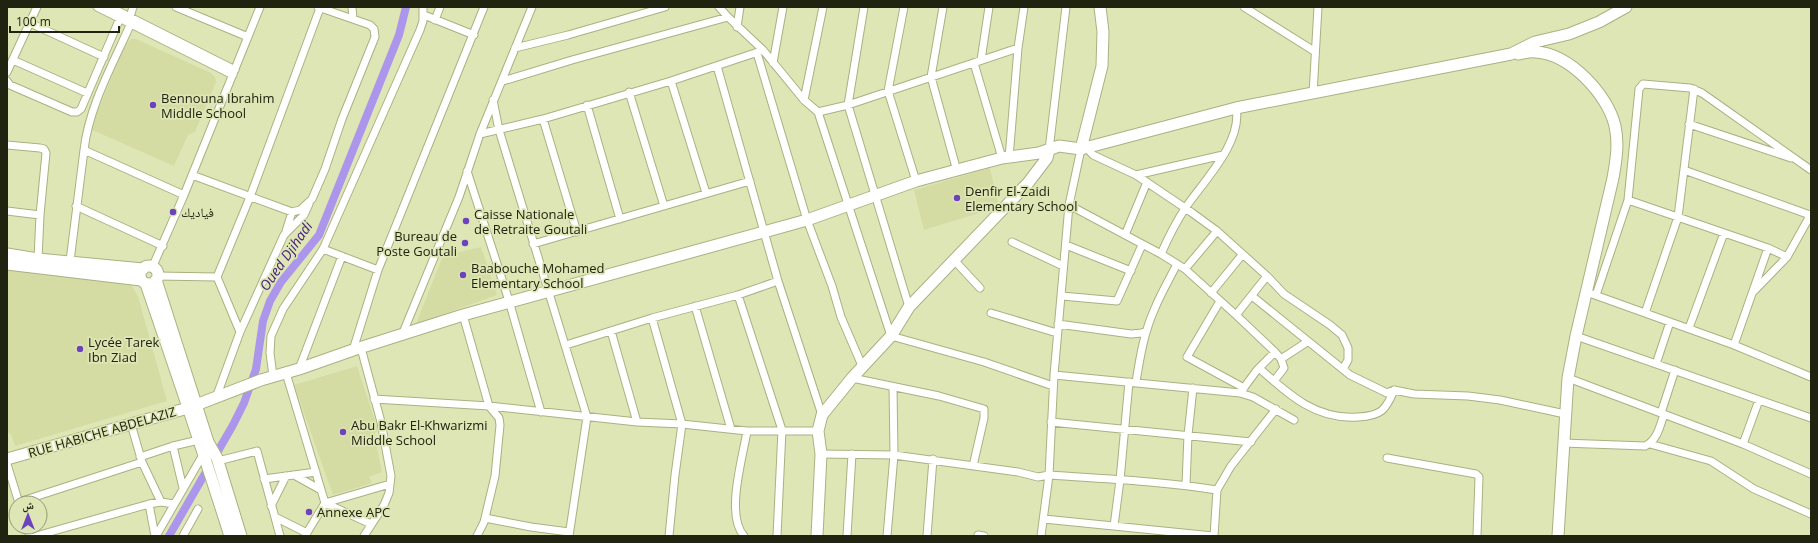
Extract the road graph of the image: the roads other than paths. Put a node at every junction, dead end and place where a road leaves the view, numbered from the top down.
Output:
1 (37, 7) edge
2 (97, 7) edge
3 (110, 7) edge
4 (133, 7) edge
5 (176, 7) edge
6 (260, 7) edge
7 (319, 7) edge
8 (352, 7) edge
9 (423, 7) edge
10 (440, 7) edge
11 (484, 7) edge
12 (532, 7) edge
13 (639, 7) edge
14 (665, 7) edge
15 (719, 7) edge
16 (740, 7) edge
17 (783, 7) edge
18 (823, 7) edge
19 (864, 7) edge
20 (904, 7) edge
21 (943, 7) edge
22 (989, 7) edge
23 (1024, 7) edge
24 (1066, 7) edge
25 (1100, 7) edge
26 (1244, 7) edge
27 (1318, 7) edge
28 (1626, 7) edge
29 (645, 12) junction
30 (424, 15) junction
31 (728, 17) junction
32 (120, 18) junction
33 (353, 19) junction
34 (130, 20) junction
35 (435, 20) junction
36 (30, 23) junction
37 (737, 27) junction
38 (474, 34) junction
39 (248, 37) junction
40 (515, 48) junction
41 (1018, 48) junction
42 (1314, 50) junction
43 (760, 52) junction
44 (1511, 54) junction
45 (104, 57) junction
46 (13, 60) junction
47 (978, 62) junction
48 (773, 64) junction
49 (718, 66) junction
50 (7, 72) edge
51 (234, 72) junction
52 (931, 77) junction
53 (7, 81) edge
54 (503, 81) junction
55 (671, 81) junction
56 (1694, 89) junction
57 (888, 91) junction
58 (629, 92) junction
59 (87, 94) junction
60 (1313, 94) junction
61 (493, 100) junction
62 (804, 100) junction
63 (587, 105) junction
64 (848, 105) junction
65 (1236, 108) junction
66 (818, 112) junction
67 (543, 118) junction
68 (1689, 124) junction
69 (499, 130) junction
70 (480, 134) junction
71 (7, 145) edge
72 (1083, 148) junction
73 (84, 150) junction
74 (1049, 150) junction
75 (1223, 155) junction
76 (1005, 158) junction
77 (1799, 161) junction
78 (1684, 170) junction
79 (1811, 170) edge
80 (467, 171) junction
81 (957, 171) junction
82 (192, 175) junction
83 (1136, 175) junction
84 (750, 181) junction
85 (916, 181) junction
86 (1147, 182) junction
87 (706, 193) junction
88 (184, 196) junction
89 (875, 196) junction
90 (250, 197) junction
91 (312, 199) junction
92 (1628, 200) junction
93 (1069, 205) junction
94 (76, 206) junction
95 (664, 206) junction
96 (849, 206) junction
97 (1185, 208) junction
98 (7, 211) edge
99 (292, 212) junction
100 (1811, 214) edge
101 (40, 215) junction
102 (1678, 217) junction
103 (620, 219) junction
104 (807, 220) junction
105 (1216, 231) junction
106 (577, 232) junction
107 (765, 232) junction
108 (1724, 233) junction
109 (284, 235) junction
110 (1125, 235) junction
111 (1012, 242) dead end
112 (533, 244) junction
113 (1066, 245) junction
114 (1142, 245) junction
115 (163, 246) junction
116 (1768, 248) junction
117 (323, 250) junction
118 (7, 254) edge
119 (1161, 254) junction
120 (1242, 255) junction
121 (342, 256) junction
122 (1787, 257) junction
123 (38, 259) junction
124 (954, 260) junction
125 (70, 261) junction
126 (7, 264) edge
127 (1177, 264) junction
128 (1063, 266) junction
129 (1185, 269) junction
130 (378, 270) junction
131 (1131, 272) junction
132 (149, 276) junction
133 (1267, 276) junction
134 (217, 277) junction
135 (778, 281) junction
136 (980, 288) dead end
137 (548, 290) junction
138 (1753, 292) junction
139 (1211, 293) junction
140 (1591, 294) junction
141 (738, 295) junction
142 (1062, 296) junction
143 (1252, 296) junction
144 (509, 301) junction
145 (1220, 301) junction
146 (695, 306) junction
147 (909, 307) junction
148 (990, 313) dead end
149 (1645, 313) junction
150 (462, 315) junction
151 (1236, 315) junction
152 (652, 318) junction
153 (1670, 322) junction
154 (1058, 324) junction
155 (1690, 328) junction
156 (611, 331) junction
157 (1146, 331) junction
158 (240, 332) junction
159 (1057, 333) junction
160 (402, 335) junction
161 (891, 336) junction
162 (1576, 336) junction
163 (1307, 342) junction
164 (566, 345) junction
165 (1734, 345) junction
166 (357, 349) junction
167 (1274, 352) junction
168 (1281, 359) junction
169 (1656, 364) junction
170 (863, 368) junction
171 (1259, 368) junction
172 (299, 369) junction
173 (1343, 369) junction
174 (1675, 370) junction
175 (286, 373) junction
176 (1054, 375) junction
177 (273, 376) junction
178 (1811, 377) edge
179 (852, 378) junction
180 (1568, 378) junction
181 (1274, 381) junction
182 (1132, 382) junction
183 (1053, 386) junction
184 (893, 387) junction
185 (1193, 388) junction
186 (1394, 390) junction
187 (1242, 391) junction
188 (217, 395) junction
189 (374, 399) junction
190 (1760, 400) junction
191 (192, 406) junction
192 (489, 406) junction
193 (1276, 409) junction
194 (541, 412) junction
195 (822, 414) junction
196 (1564, 414) junction
197 (1662, 414) junction
198 (587, 417) junction
199 (1811, 418) edge
200 (1294, 420) dead end
201 (637, 422) junction
202 (1051, 422) junction
203 (131, 424) junction
204 (682, 424) junction
205 (731, 429) junction
206 (1124, 429) junction
207 (782, 430) junction
208 (747, 431) junction
209 (818, 431) junction
210 (1188, 436) junction
211 (204, 441) junction
212 (1251, 442) junction
213 (1563, 443) junction
214 (1650, 444) junction
215 (1743, 444) junction
216 (173, 446) junction
217 (821, 454) junction
218 (852, 454) junction
219 (205, 455) junction
220 (894, 455) junction
221 (1387, 458) dead end
222 (7, 459) edge
223 (141, 459) junction
224 (933, 459) junction
225 (218, 460) junction
226 (7, 464) edge
227 (973, 466) junction
228 (316, 472) junction
229 (1811, 474) edge
230 (1049, 475) junction
231 (290, 476) junction
232 (264, 479) junction
233 (1120, 480) junction
234 (390, 484) junction
235 (1186, 485) junction
236 (183, 488) junction
237 (321, 490) junction
238 (1217, 490) junction
239 (17, 495) edge
240 (41, 495) edge
241 (161, 502) junction
242 (325, 503) junction
243 (149, 504) junction
244 (174, 504) junction
245 (271, 506) junction
246 (198, 509) dead end
247 (1811, 514) edge
248 (275, 517) junction
249 (485, 518) junction
250 (1044, 519) junction
251 (371, 524) junction
252 (1114, 526) junction
253 (306, 534) edge
254 (569, 534) edge
255 (36, 536) edge
256 (155, 536) edge
257 (183, 536) edge
258 (230, 536) edge
259 (241, 536) edge
260 (280, 536) edge
261 (364, 536) edge
262 (477, 536) edge
263 (669, 536) edge
264 (744, 536) edge
265 (777, 536) edge
266 (816, 536) edge
267 (847, 536) edge
268 (887, 536) edge
269 (927, 536) edge
270 (1041, 536) edge
271 (1214, 536) edge
272 (1477, 536) edge
273 (1558, 536) edge

1 - 36 street
2 - 32 street
3 - 34 street
4 - 34 street
5 - 39 street
6 - 39 street
7 - 33 street
7 - 90 street
8 - 33 street
9 - 30 street
10 - 35 street
11 - 38 street
12 - 40 street
13 - 29 street
14 - 29 street
15 - 31 street
16 - 37 street
17 - 48 street
18 - 62 street
19 - 64 street
20 - 57 street
21 - 52 street
22 - 47 street
23 - 41 street
24 - 74 street
25 - 72 street
26 - 42 street
27 - 42 street
28 - 44 street
29 - 40 street
30 - 35 street
30 - 117 street
31 - 37 street
31 - 54 street
32 - 34 street
32 - 45 street
33 - 91 street
34 - 51 street
34 - 73 street
35 - 38 street
36 - 45 street
36 - 46 street
37 - 43 street
38 - 130 street
39 - 51 street
40 - 54 street
41 - 47 street
41 - 76 street
42 - 60 street
43 - 48 street
43 - 49 street
43 - 104 street
44 - 60 street
44 - 140 street
45 - 59 street
46 - 50 street
46 - 59 street
47 - 52 street
47 - 76 street
48 - 62 street
49 - 55 street
49 - 84 street
51 - 82 street
52 - 57 street
52 - 81 street
53 - 59 street
54 - 61 street
55 - 58 street
55 - 87 street
56 - 68 street
56 - 77 street
56 - 92 street
57 - 64 street
57 - 85 street
58 - 63 street
58 - 95 street
60 - 65 street
61 - 69 street
61 - 70 street
62 - 66 street
63 - 67 street
63 - 103 street
64 - 66 street
64 - 89 street
65 - 72 street
65 - 75 street
66 - 96 street
67 - 69 street
67 - 106 street
68 - 77 street
68 - 78 street
69 - 70 street
69 - 112 street
70 - 80 street
71 - 101 street
72 - 74 street, RUE HABICHE ABDELAZIZ
72 - 83 street
72 - 93 street
73 - 88 street
73 - 94 street
74 - 76 street, RUE HABICHE ABDELAZIZ
74 - 124 street
75 - 83 street
75 - 97 street
76 - 81 street, RUE HABICHE ABDELAZIZ
77 - 79 street
78 - 100 street
78 - 102 street
80 - 144 street
80 - 160 street
81 - 85 street, RUE HABICHE ABDELAZIZ
82 - 88 street
82 - 90 street
83 - 86 street
84 - 87 street
84 - 107 street
85 - 89 street, RUE HABICHE ABDELAZIZ
86 - 97 street
86 - 110 street
87 - 95 street
88 - 115 street
89 - 96 street, RUE HABICHE ABDELAZIZ
89 - 147 street
90 - 99 street
90 - 134 street
91 - 99 street
91 - 109 street
92 - 102 street
92 - 140 street
93 - 110 street
93 - 113 street
94 - 115 street
94 - 125 street
95 - 103 street
96 - 104 street, RUE HABICHE ABDELAZIZ
96 - 161 street
97 - 105 street
97 - 119 street
98 - 101 street
99 - 109 street
100 - 122 street
101 - 123 street
102 - 108 street
102 - 149 street
103 - 106 street
104 - 107 street, RUE HABICHE ABDELAZIZ
104 - 170 street
105 - 120 street
105 - 129 street
106 - 112 street
107 - 135 street
107 - 137 street, RUE HABICHE ABDELAZIZ
108 - 116 street
108 - 155 street
109 - 158 street
110 - 114 street
111 - 128 street
112 - 137 street
113 - 128 street
113 - 131 street
114 - 119 street
114 - 131 street
115 - 132 street
116 - 122 street
116 - 138 street
117 - 121 street
117 - 177 street
118 - 123 street
119 - 127 street
120 - 133 street
120 - 139 street
121 - 130 street
121 - 172 street
122 - 138 street
123 - 125 street
124 - 136 street
124 - 147 street
125 - 132 street
126 - 132 street
127 - 129 street
127 - 157 street
128 - 142 street
129 - 139 street
130 - 166 street
131 - 142 street
132 - 134 street
132 - 191 street
133 - 143 street
133 - 173 street
134 - 158 street
135 - 141 street
135 - 195 street
137 - 144 street, RUE HABICHE ABDELAZIZ
137 - 164 street
138 - 165 street
139 - 145 street
140 - 149 street
140 - 162 street
141 - 146 street
141 - 207 street
142 - 154 street
143 - 151 street
143 - 163 street
144 - 150 street, RUE HABICHE ABDELAZIZ
144 - 194 street
145 - 151 street
145 - 187 street
146 - 152 street
146 - 205 street
147 - 161 street
148 - 159 street
149 - 153 street
150 - 160 street, RUE HABICHE ABDELAZIZ
150 - 192 street
151 - 167 street
152 - 156 street
152 - 204 street
153 - 155 street
153 - 169 street
154 - 157 street
154 - 159 street
155 - 165 street
156 - 164 street
156 - 201 street
157 - 182 street
158 - 188 street
159 - 176 street
160 - 166 street, RUE HABICHE ABDELAZIZ
161 - 170 street
161 - 183 street
162 - 169 street
162 - 180 street
163 - 168 street
163 - 173 street
164 - 198 street
165 - 178 street
166 - 172 street, RUE HABICHE ABDELAZIZ
166 - 189 street
167 - 168 street
167 - 171 street
168 - 181 street
169 - 174 street
170 - 179 street
171 - 181 street
171 - 187 street
172 - 175 street, RUE HABICHE ABDELAZIZ
173 - 186 street
174 - 190 street
174 - 197 street
175 - 177 street, RUE HABICHE ABDELAZIZ
175 - 228 street
176 - 182 street
176 - 183 street
177 - 188 street, RUE HABICHE ABDELAZIZ
179 - 184 street
179 - 195 street
180 - 196 street
180 - 197 street
181 - 186 street
182 - 185 street
182 - 206 street
183 - 202 street
184 - 220 street
184 - 227 street
185 - 187 street
185 - 210 street
186 - 196 street
187 - 193 street
188 - 191 street, RUE HABICHE ABDELAZIZ
189 - 192 street
189 - 234 street
190 - 199 street
190 - 215 street
191 - 203 street, RUE HABICHE ABDELAZIZ
191 - 211 street
192 - 194 street
192 - 249 street
193 - 200 street
193 - 212 street
194 - 198 street
195 - 209 street
196 - 213 street
197 - 214 street
197 - 215 street
198 - 201 street
198 - 254 street
201 - 204 street
202 - 206 street
202 - 230 street
203 - 222 street, RUE HABICHE ABDELAZIZ
203 - 223 street
204 - 205 street
204 - 263 street
205 - 208 street
206 - 210 street
206 - 233 street
207 - 208 street
207 - 209 street
207 - 265 street
208 - 264 street
209 - 217 street
210 - 212 street
210 - 235 street
211 - 216 street
211 - 219 street
211 - 225 street
212 - 238 street
213 - 214 street
213 - 273 street
214 - 247 street
215 - 229 street
216 - 223 street
216 - 236 street
217 - 218 street
217 - 266 street
218 - 220 street
218 - 267 street
219 - 236 street
219 - 258 street
220 - 224 street
220 - 268 street
221 - 272 street
223 - 240 street
223 - 241 street
224 - 227 street
224 - 269 street
225 - 232 street
225 - 259 street
226 - 239 street
227 - 230 street
228 - 231 street
228 - 237 street
230 - 233 street
230 - 250 street
231 - 232 street
231 - 237 street
231 - 245 street
232 - 245 street
233 - 235 street
233 - 252 street
234 - 242 street
234 - 251 street
235 - 238 street
236 - 244 street
237 - 242 street
238 - 271 street
241 - 243 street
241 - 244 street
242 - 251 street
242 - 253 street
243 - 255 street
243 - 256 street
244 - 256 street
245 - 248 street
246 - 257 street
248 - 253 street
248 - 260 street
249 - 254 street
249 - 262 street
250 - 252 street
250 - 270 street
251 - 261 street
252 - 271 street

